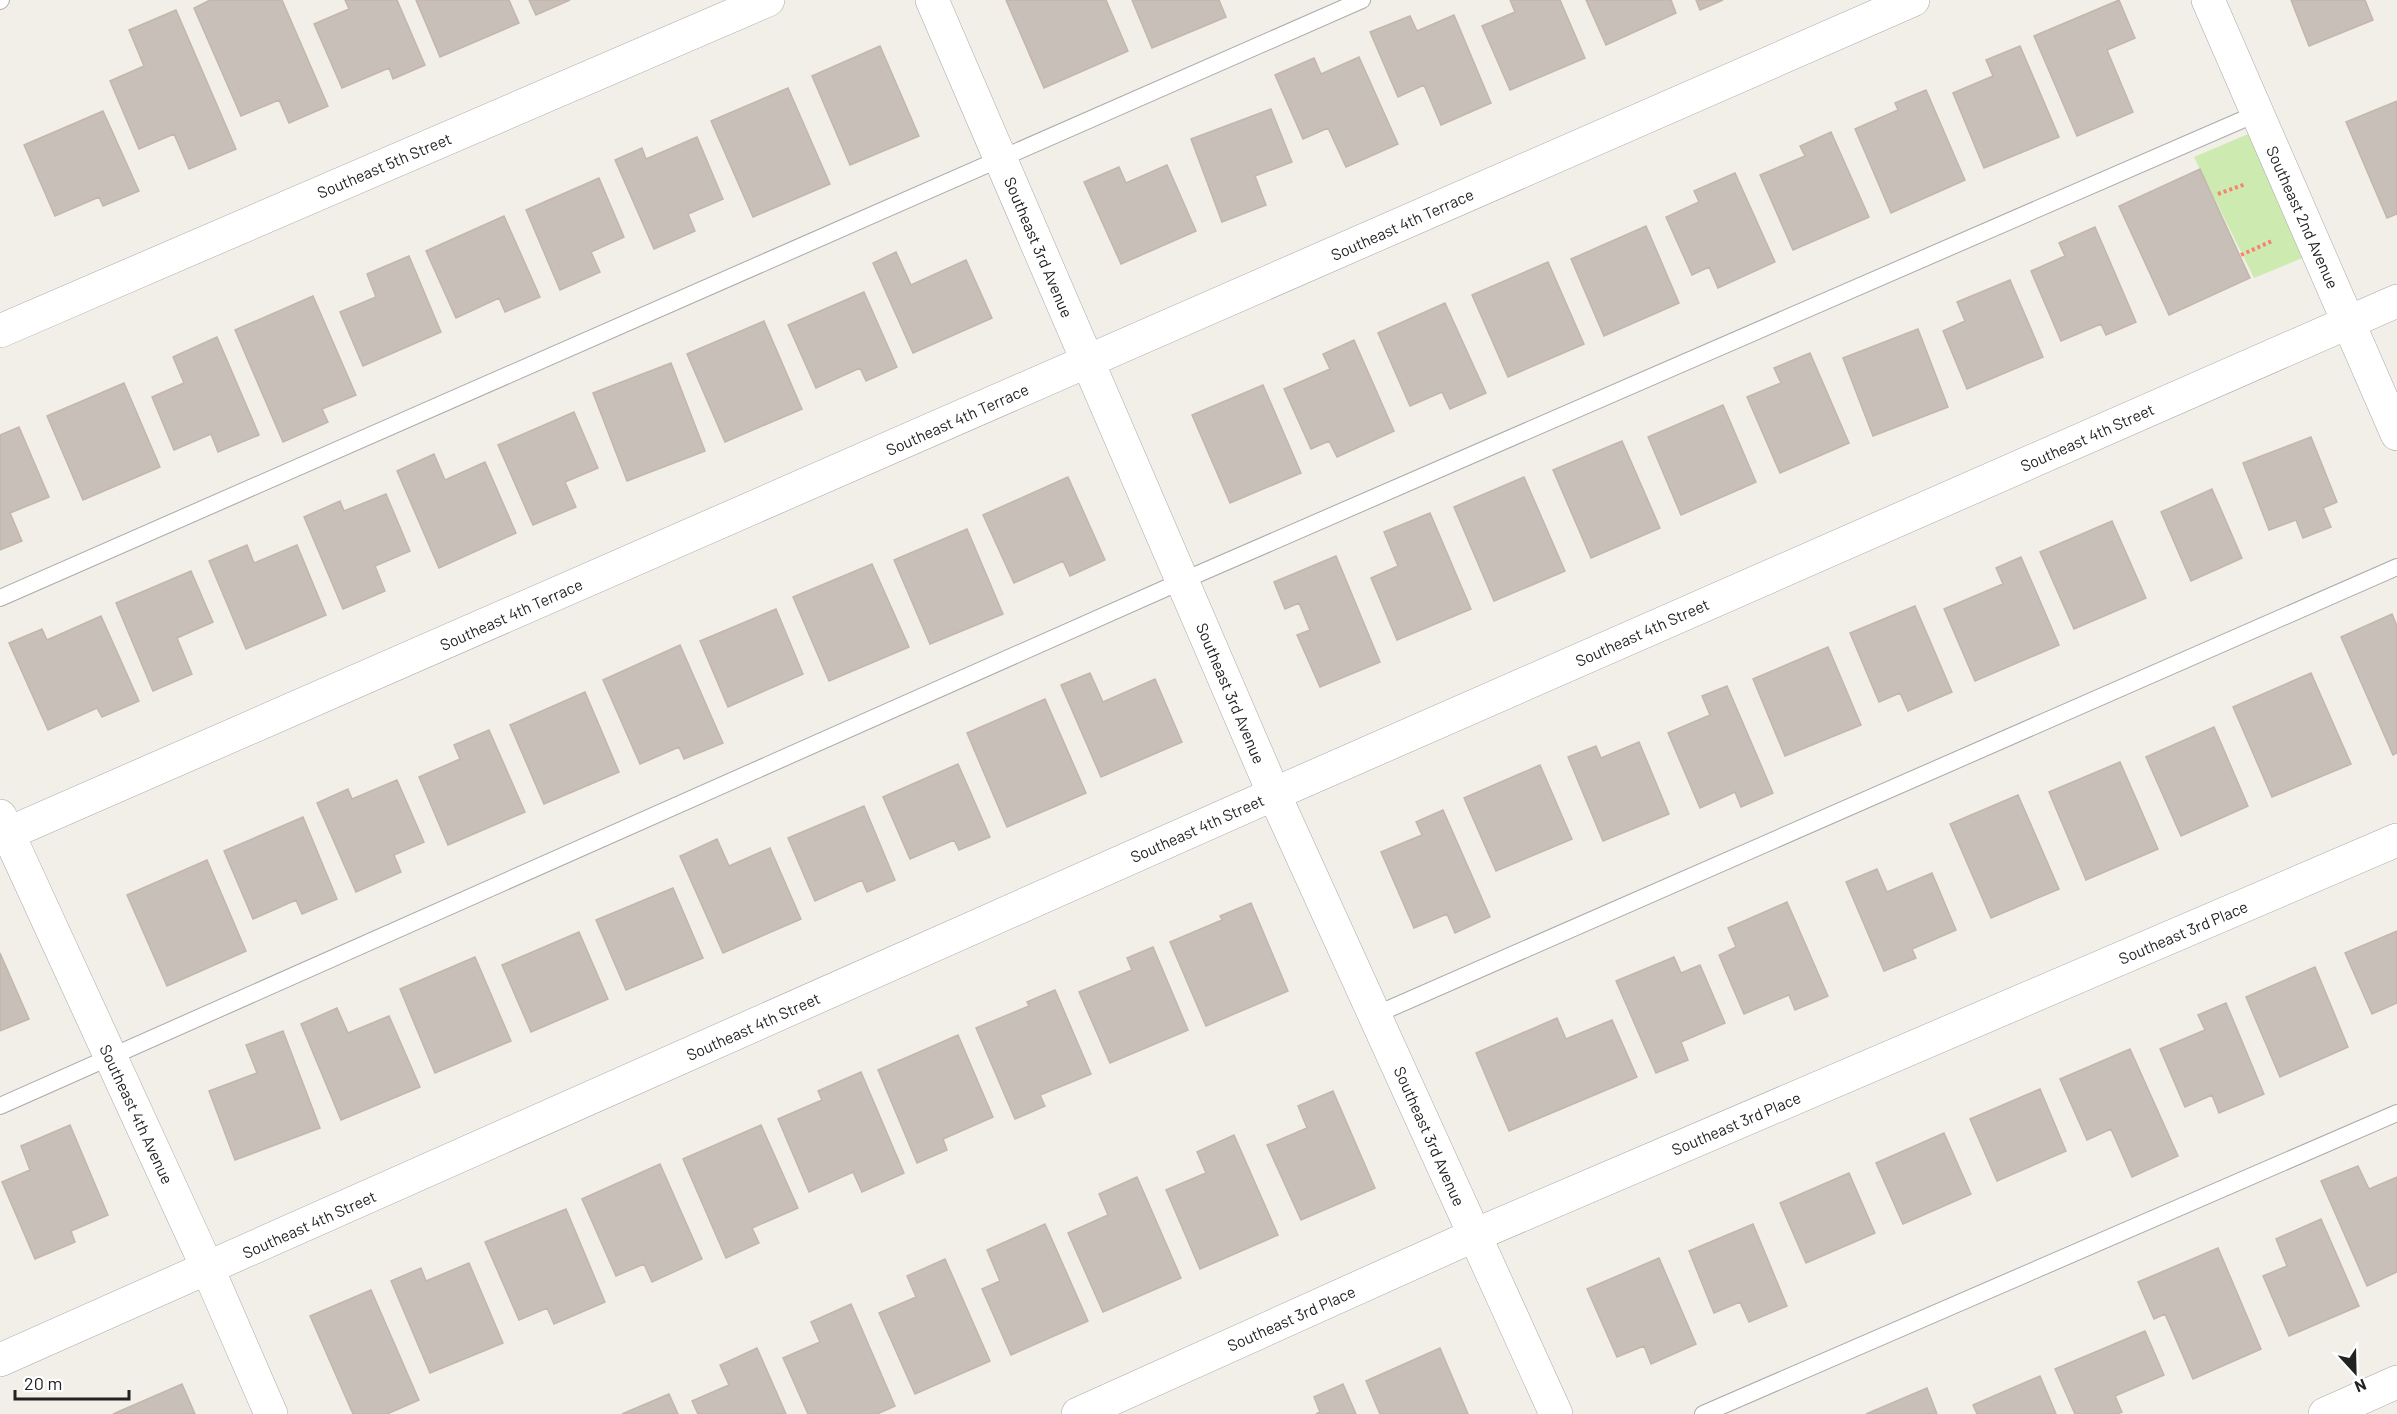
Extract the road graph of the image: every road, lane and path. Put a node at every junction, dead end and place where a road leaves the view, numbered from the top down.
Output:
1 (768, 0) edge
2 (932, 0) edge
3 (1362, 0) edge
4 (1913, 0) edge
5 (2208, 0) edge
6 (2258, 113) junction
7 (1001, 159) junction
8 (2246, 184) dead end
9 (2218, 194) dead end
10 (2272, 241) dead end
11 (2241, 255) dead end
12 (2397, 301) edge
13 (2349, 322) junction
14 (0, 331) edge
15 (1088, 362) junction
16 (2397, 434) edge
17 (2397, 567) edge
18 (1182, 581) junction
19 (0, 598) edge
20 (1274, 794) junction
21 (3, 829) edge
22 (2397, 840) edge
23 (1375, 1015) junction
24 (111, 1057) junction
25 (0, 1106) edge
26 (2397, 1113) edge
27 (1475, 1235) junction
28 (208, 1269) junction
29 (0, 1360) edge
30 (2397, 1382) edge
31 (270, 1414) edge
32 (1078, 1414) edge
33 (1556, 1414) edge
34 (1703, 1414) edge
35 (2325, 1414) edge

1 - 14 street, Southeast 5th Street
2 - 7 street, Southeast 3rd Avenue
3 - 7 lane
4 - 15 street, Southeast 4th Terrace
5 - 6 street, Southeast 2nd Avenue
6 - 13 street, Southeast 2nd Avenue
6 - 18 lane
7 - 15 street, Southeast 3rd Avenue
7 - 19 lane
8 - 9 path
10 - 11 path
12 - 13 street, Southeast 4th Street
13 - 16 street, Southeast 2nd Avenue
13 - 20 street, Southeast 4th Street
15 - 18 street, Southeast 3rd Avenue
15 - 21 street, Southeast 4th Terrace
17 - 23 lane
18 - 20 street, Southeast 3rd Avenue
18 - 24 lane
20 - 23 street, Southeast 3rd Avenue
20 - 28 street, Southeast 4th Street
21 - 24 street, Southeast 4th Avenue
22 - 27 street, Southeast 3rd Place
23 - 27 street, Southeast 3rd Avenue
24 - 25 lane
24 - 28 street, Southeast 4th Avenue
26 - 34 lane
27 - 32 street, Southeast 3rd Place
27 - 33 street, Southeast 3rd Avenue
28 - 29 street, Southeast 4th Street
28 - 31 street, Southeast 4th Avenue
30 - 35 street

